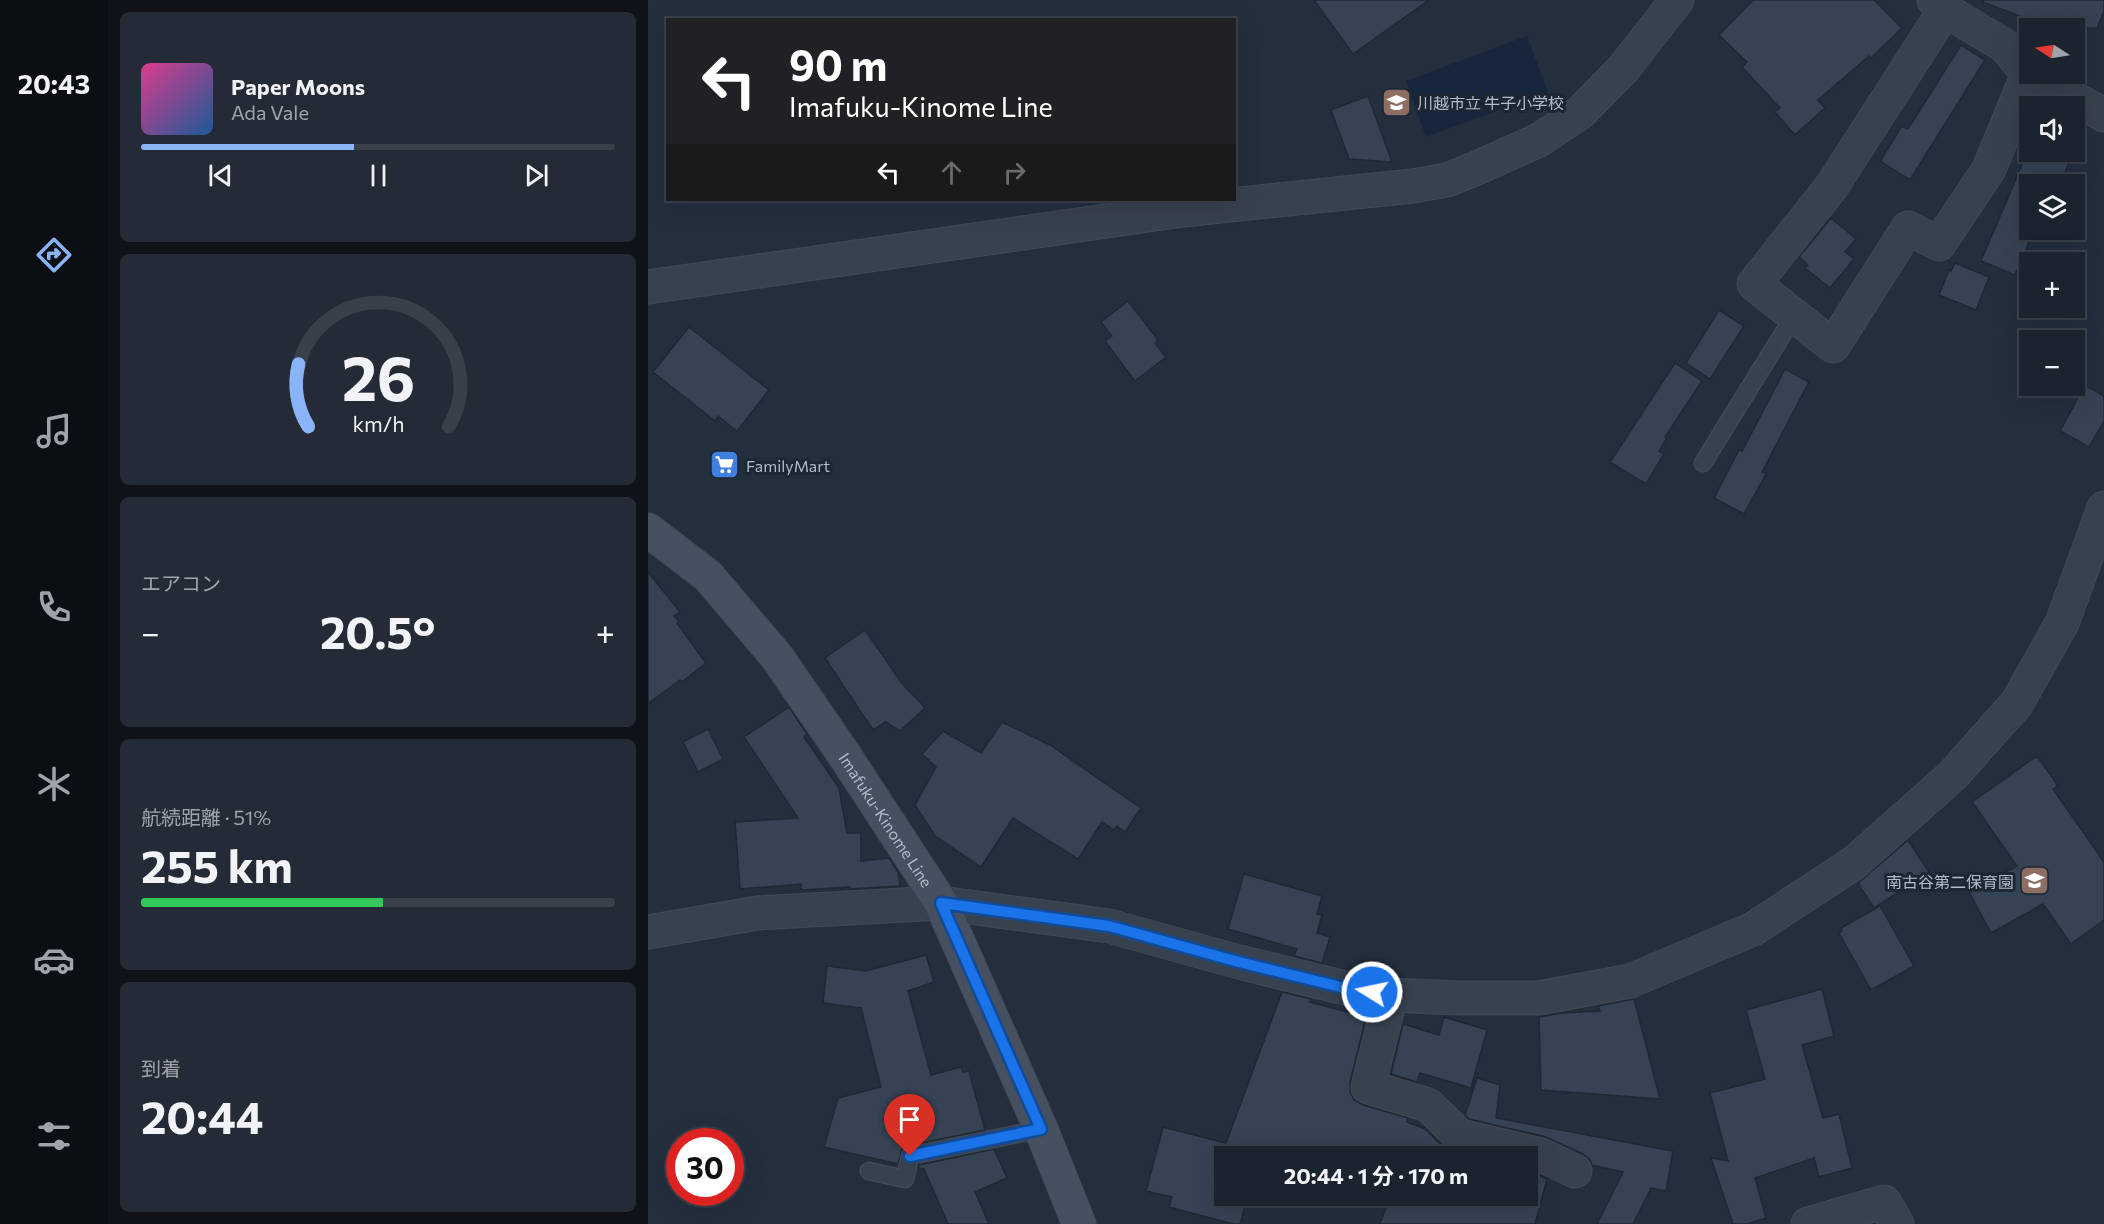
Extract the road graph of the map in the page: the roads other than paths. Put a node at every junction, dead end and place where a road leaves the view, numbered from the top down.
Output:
1 (1677, 0) edge
2 (1940, 5) edge
3 (2019, 63) edge
4 (2024, 84) edge
5 (2047, 84) edge
6 (2104, 115) edge
7 (648, 287) edge
8 (1794, 316) junction
9 (1703, 463) dead end
10 (2104, 508) edge
11 (648, 530) edge
12 (941, 903) junction
13 (648, 933) edge
14 (1390, 995) junction
15 (1041, 1129) junction
16 (868, 1170) dead end
17 (1575, 1171) dead end
18 (1079, 1224) edge
19 (1808, 1224) edge
20 (1897, 1224) edge

1 - 7 street
2 - 3 street
2 - 8 street
4 - 8 street
5 - 6 street
8 - 9 lane
10 - 14 street
11 - 12 main road, Imafuku-Kinome Line
12 - 13 street
12 - 14 street
12 - 15 main road, Imafuku-Kinome Line
14 - 17 street
15 - 16 lane
15 - 18 main road, Imafuku-Kinome Line
19 - 20 street

